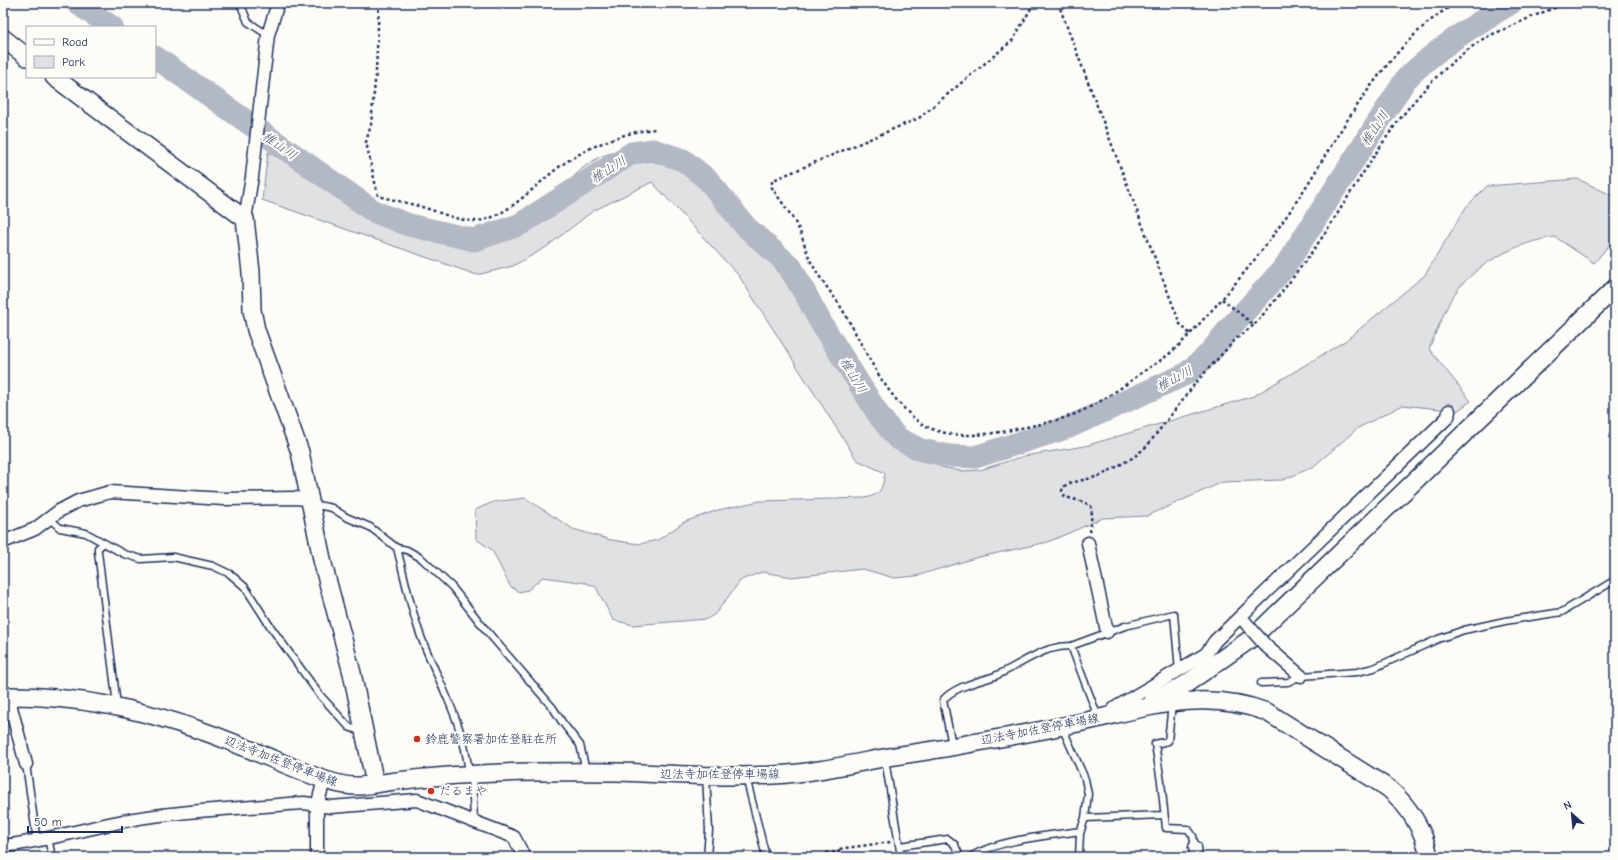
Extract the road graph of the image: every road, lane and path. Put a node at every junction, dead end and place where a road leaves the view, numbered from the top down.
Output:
1 (240, 3) edge
2 (278, 3) edge
3 (379, 3) edge
4 (1034, 3) edge
5 (1058, 3) edge
6 (1457, 3) edge
7 (1570, 3) edge
8 (268, 35) junction
9 (3, 38) edge
10 (26, 56) edge
11 (55, 78) edge
12 (656, 130) dead end
13 (244, 219) junction
14 (1615, 288) edge
15 (1222, 299) junction
16 (1253, 324) junction
17 (1190, 334) junction
18 (1449, 411) dead end
19 (310, 501) junction
20 (49, 518) junction
21 (3, 542) edge
22 (104, 543) junction
23 (1088, 543) joint
24 (397, 548) junction
25 (1615, 580) edge
26 (1242, 621) junction
27 (1107, 632) junction
28 (1071, 646) junction
29 (1180, 671) junction
30 (1301, 676) junction
31 (1261, 683) dead end
32 (6, 696) edge
33 (1172, 703) junction
34 (117, 705) junction
35 (1142, 707) junction
36 (1104, 716) junction
37 (1062, 726) junction
38 (364, 733) junction
39 (952, 747) junction
40 (885, 758) junction
41 (26, 764) joint
42 (586, 772) junction
43 (471, 774) junction
44 (706, 775) junction
45 (746, 776) junction
46 (324, 780) junction
47 (375, 784) junction
48 (317, 806) junction
49 (1164, 815) junction
50 (1085, 818) junction
51 (474, 820) junction
52 (1081, 831) junction
53 (43, 839) junction
54 (900, 844) junction
55 (3, 846) edge
56 (1196, 852) edge
57 (315, 855) edge
58 (52, 857) edge
59 (524, 857) edge
60 (707, 857) edge
61 (766, 857) edge
62 (824, 857) edge
63 (901, 857) edge
64 (960, 857) edge
65 (970, 857) edge
66 (1079, 857) edge
67 (1429, 857) edge

1 - 8 lane
2 - 8 street
3 - 12 path
4 - 17 path
5 - 17 path
6 - 15 path
7 - 16 path
8 - 13 street
9 - 10 main road
11 - 13 main road
13 - 19 main road
14 - 35 main road
15 - 16 path
15 - 17 path
16 - 23 path
18 - 26 street
19 - 20 street
19 - 24 lane
19 - 38 main road
20 - 21 street
20 - 22 lane
22 - 34 lane
22 - 38 lane
23 - 27 street
24 - 42 lane
24 - 43 lane
25 - 30 lane
26 - 29 street
26 - 30 street, bridge
27 - 28 lane
27 - 29 lane
28 - 36 lane
28 - 39 lane
29 - 36 street
30 - 31 lane
32 - 34 main road, 辺法寺加佐登停車場線
32 - 41 street
33 - 35 main road, 辺法寺加佐登停車場線
33 - 49 lane
33 - 67 main road, 辺法寺加佐登停車場線
34 - 46 main road, 辺法寺加佐登停車場線
35 - 36 main road, 辺法寺加佐登停車場線
36 - 37 main road, 辺法寺加佐登停車場線
37 - 39 main road, 辺法寺加佐登停車場線
37 - 50 lane
38 - 47 main road
39 - 40 main road, 辺法寺加佐登停車場線
40 - 45 main road, 辺法寺加佐登停車場線
40 - 54 lane
41 - 53 lane
42 - 43 main road, 辺法寺加佐登停車場線
42 - 44 main road, 辺法寺加佐登停車場線
43 - 47 main road, 辺法寺加佐登停車場線
43 - 51 lane
44 - 45 main road, 辺法寺加佐登停車場線
44 - 60 lane
45 - 61 lane
46 - 47 main road, 辺法寺加佐登停車場線
46 - 48 street
48 - 51 street
48 - 53 street
48 - 57 street
49 - 50 lane
49 - 56 lane
50 - 52 lane
51 - 59 street
52 - 65 lane
52 - 66 lane
53 - 55 street
53 - 58 lane
54 - 62 path
54 - 63 lane
54 - 64 lane

